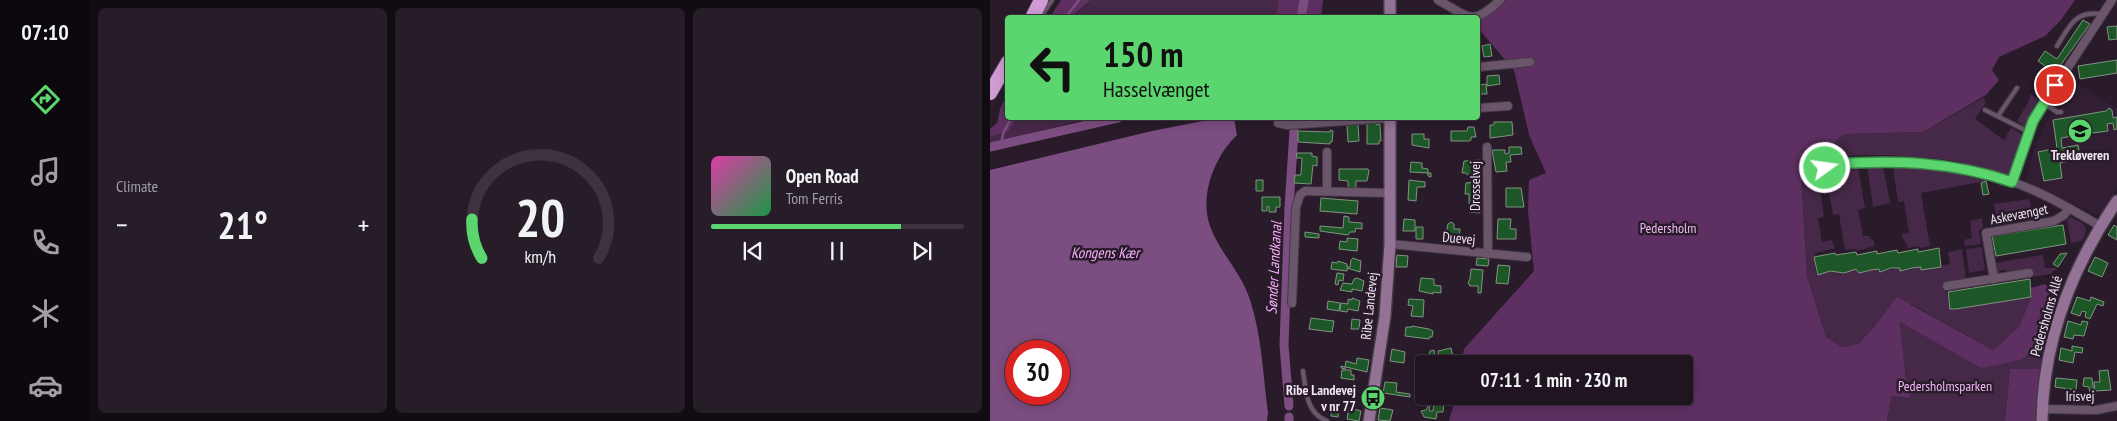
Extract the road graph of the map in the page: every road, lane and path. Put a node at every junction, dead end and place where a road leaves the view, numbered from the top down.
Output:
1 (1390, 0) edge
2 (1438, 0) edge
3 (1500, 0) edge
4 (2112, 0) edge
5 (1042, 4) edge
6 (2103, 14) junction
7 (1034, 15) edge
8 (1390, 15) edge
9 (1465, 15) edge
10 (1480, 16) edge
11 (2057, 46) dead end
12 (1530, 62) dead end
13 (1005, 67) edge
14 (1480, 67) edge
15 (2017, 88) dead end
16 (990, 93) edge
17 (2044, 103) junction
18 (1508, 106) dead end
19 (1480, 108) edge
20 (1985, 110) dead end
21 (2061, 112) dead end
22 (1998, 116) junction
23 (1361, 120) edge
24 (1390, 120) edge
25 (1278, 123) dead end
26 (2029, 132) junction
27 (1487, 147) dead end
28 (1327, 152) dead end
29 (1822, 174) dead end
30 (2012, 182) junction
31 (1327, 191) junction
32 (1390, 193) junction
33 (2117, 201) edge
34 (2069, 208) junction
35 (2100, 226) junction
36 (1390, 244) junction
37 (1488, 254) junction
38 (1527, 257) dead end
39 (2029, 273) dead end
40 (1994, 278) junction
41 (1947, 286) dead end
42 (1292, 303) dead end
43 (1303, 371) dead end
44 (2117, 406) edge
45 (2042, 408) junction
46 (1327, 421) edge
47 (1369, 421) edge
48 (2042, 421) edge

1 - 8 main road
2 - 9 street
3 - 10 street
4 - 6 street
5 - 7 highway
6 - 11 lane
6 - 17 street
12 - 14 street
13 - 16 highway
15 - 22 lane
17 - 21 lane
17 - 26 street
18 - 19 street
20 - 22 lane
22 - 26 lane
23 - 25 street, Ribe Landevej
24 - 32 main road, Ribe Landevej
26 - 30 street
27 - 37 street, Drosselvej
28 - 31 street
29 - 30 street, Askevænget
30 - 34 street, Askevænget
31 - 32 street
31 - 42 street
32 - 36 main road, Ribe Landevej
33 - 35 main road, Pedersholms Allé
34 - 35 street, Askevænget
34 - 40 street, Askevænget
35 - 45 main road, Pedersholms Allé
36 - 37 street, Duevej
36 - 47 main road, Ribe Landevej
37 - 38 street, Duevej
39 - 40 street
40 - 41 street
43 - 46 lane
44 - 45 street, Irisvej
45 - 48 main road, Pedersholms Allé

